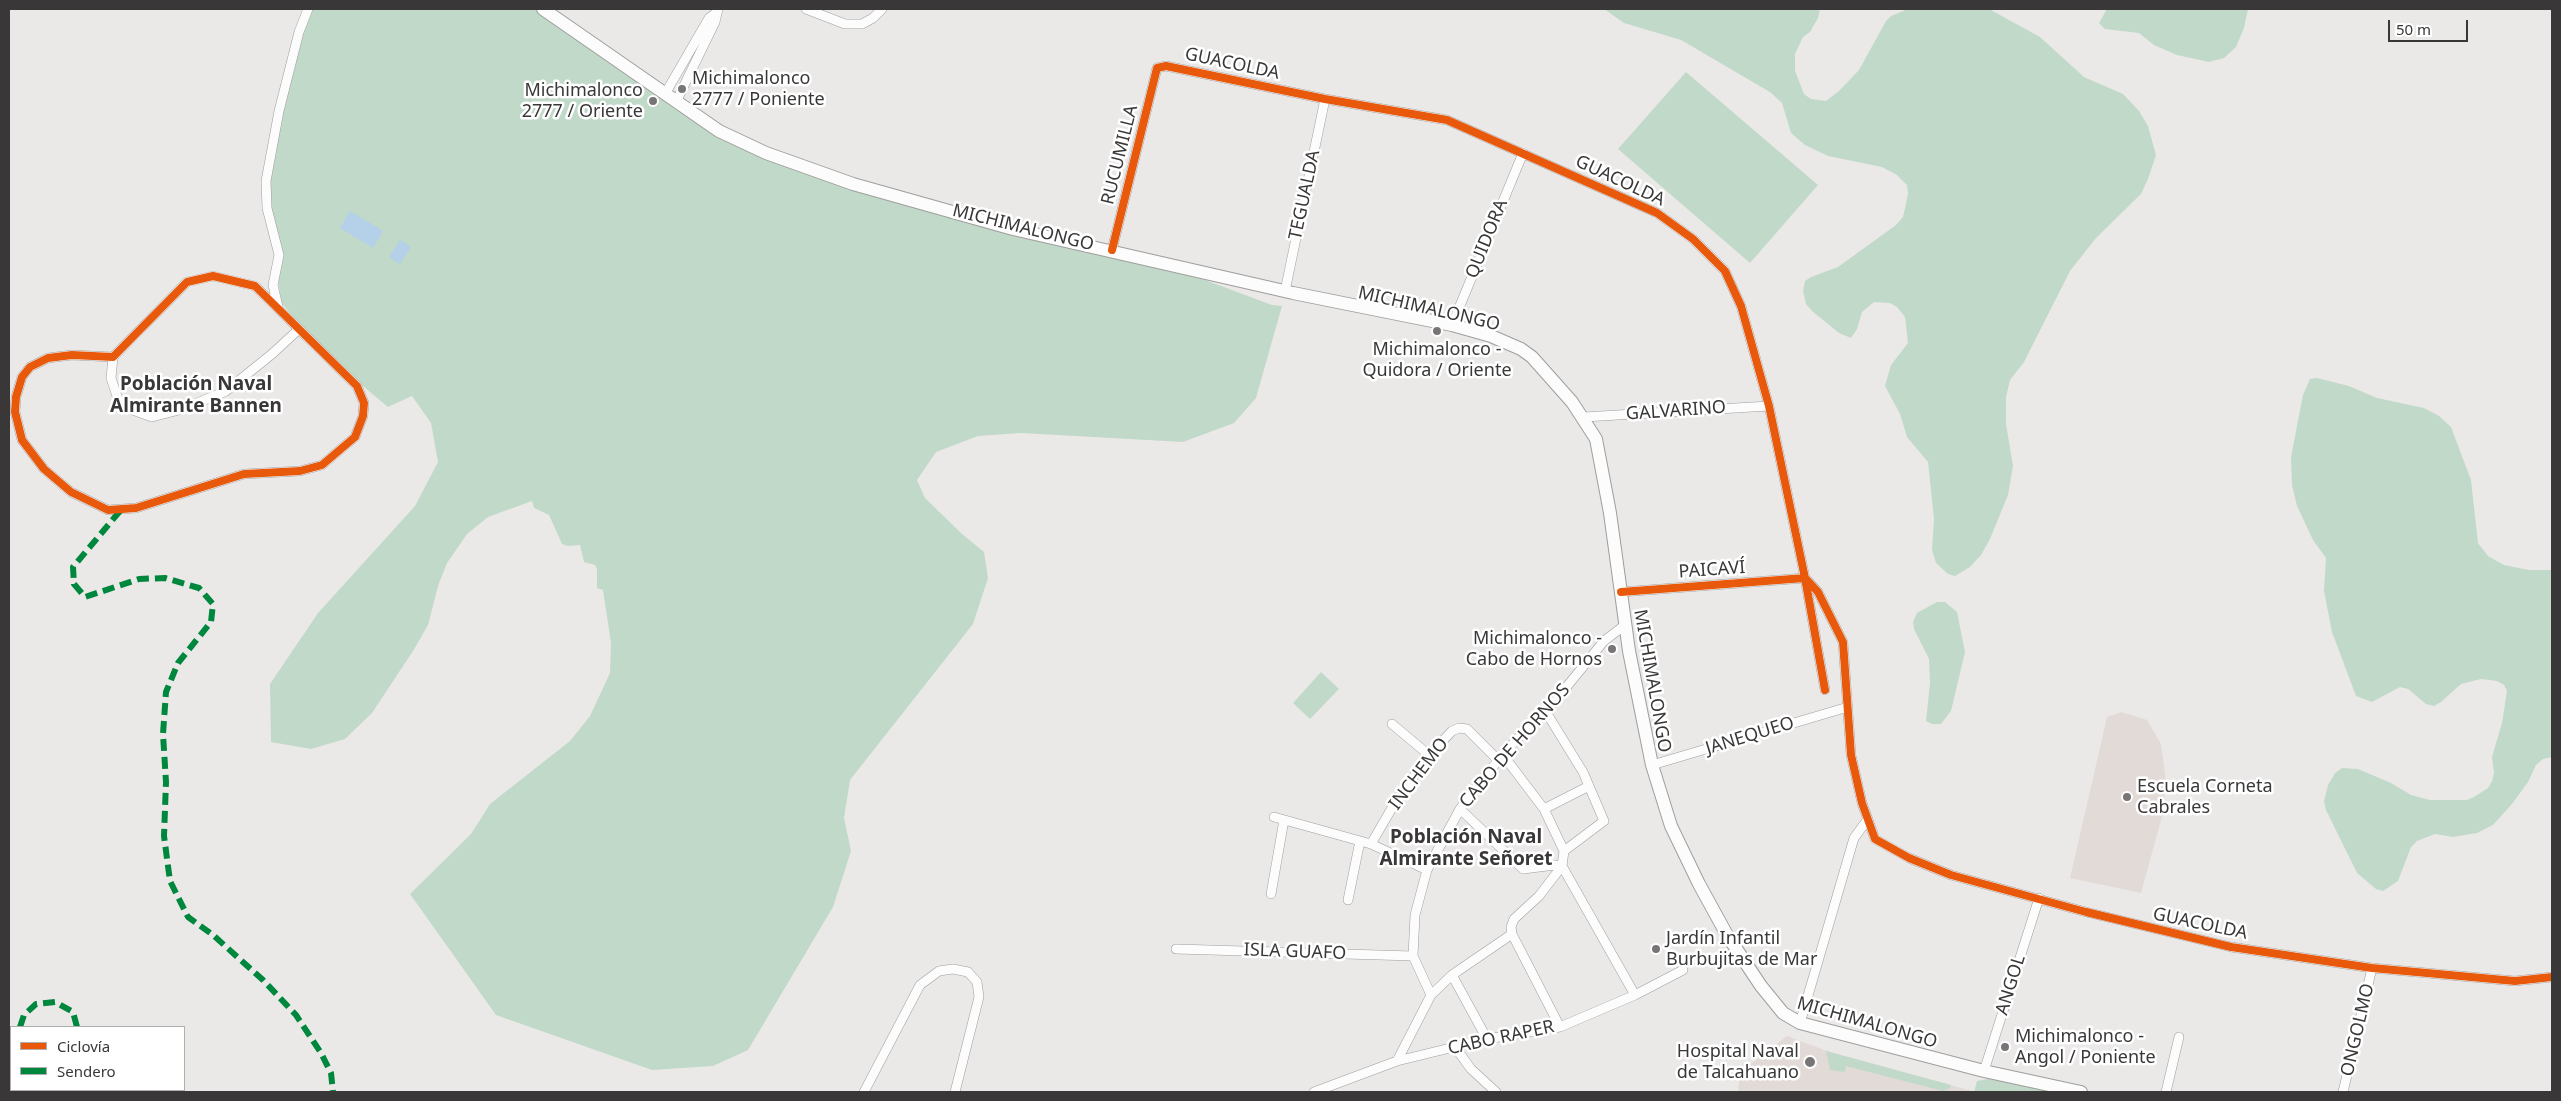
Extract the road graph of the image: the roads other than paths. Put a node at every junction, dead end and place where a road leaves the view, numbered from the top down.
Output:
1 (308, 9) edge
2 (543, 9) edge
3 (806, 9) edge
4 (882, 9) edge
5 (717, 10) edge
6 (1157, 68) joint
7 (665, 94) junction
8 (1325, 98) junction
9 (676, 102) junction
10 (1523, 153) junction
11 (1112, 250) junction
12 (274, 279) junction
13 (255, 286) junction
14 (1285, 291) junction
15 (281, 312) junction
16 (1452, 325) junction
17 (298, 330) junction
18 (113, 357) junction
19 (1769, 406) junction
20 (1584, 417) junction
21 (1805, 578) junction
22 (1621, 592) junction
23 (1625, 625) junction
24 (1825, 690) dead end
25 (1848, 707) junction
26 (1546, 712) junction
27 (1392, 724) dead end
28 (1429, 755) junction
29 (1501, 758) junction
30 (1652, 765) junction
31 (1589, 786) junction
32 (1544, 809) junction
33 (1460, 810) junction
34 (1274, 817) dead end
35 (1868, 819) junction
36 (1284, 820) junction
37 (1360, 841) junction
38 (1371, 844) junction
39 (1564, 851) junction
40 (1562, 866) junction
41 (1427, 870) junction
42 (1271, 894) dead end
43 (2038, 898) junction
44 (1348, 900) dead end
45 (1512, 934) junction
46 (1176, 949) dead end
47 (1413, 956) junction
48 (2372, 968) junction
49 (1683, 970) dead end
50 (1452, 975) junction
51 (2552, 977) edge
52 (1635, 995) junction
53 (1431, 996) junction
54 (1800, 1024) junction
55 (1560, 1027) junction
56 (2179, 1038) dead end
57 (1487, 1039) junction
58 (1454, 1047) junction
59 (1397, 1061) junction
60 (1984, 1072) junction
61 (864, 1092) edge
62 (955, 1092) edge
63 (1314, 1092) edge
64 (1496, 1092) edge
65 (2080, 1092) edge
66 (2166, 1092) edge
67 (2343, 1092) edge

1 - 12 street
2 - 7 main road, MICHIMALONGO
3 - 4 street
5 - 7 street
5 - 9 street
6 - 8 street, GUACOLDA
6 - 11 street, RUCUMILLA
7 - 9 main road, MICHIMALONGO
8 - 10 street, GUACOLDA
8 - 14 street, TEGUALDA
9 - 11 main road, MICHIMALONGO
10 - 16 street, QUIDORA
10 - 19 street, GUACOLDA
11 - 14 main road, MICHIMALONGO
12 - 13 street
12 - 15 street
13 - 15 street
13 - 18 street
14 - 16 main road, MICHIMALONGO
15 - 17 street
16 - 20 main road, MICHIMALONGO
17 - 18 street
17 - 18 street
19 - 20 street, GALVARINO
19 - 21 street, GUACOLDA
20 - 22 main road, MICHIMALONGO
21 - 22 street, PAICAVÍ
21 - 24 street, GUACOLDA
21 - 25 street, GUACOLDA
22 - 23 main road, MICHIMALONGO
23 - 26 street, CABO DE HORNOS
23 - 30 main road, MICHIMALONGO
25 - 30 street, JANEQUEO
25 - 35 street, GUACOLDA
26 - 29 street, CABO DE HORNOS
26 - 31 street
27 - 28 street
28 - 29 street, INCHEMO
28 - 38 street, INCHEMO
29 - 32 street
29 - 33 street, CABO DE HORNOS
30 - 54 main road, MICHIMALONGO
31 - 32 street
31 - 39 street
32 - 39 street
33 - 40 street
33 - 41 street, CABO DE HORNOS
34 - 36 street
35 - 43 street, GUACOLDA
35 - 54 street
36 - 37 street
36 - 42 street
37 - 38 street
37 - 44 street
38 - 41 street
39 - 40 street
40 - 45 street
40 - 52 street
41 - 47 street, CABO DE HORNOS
43 - 48 street, GUACOLDA
43 - 60 street, ANGOL
45 - 50 street
45 - 55 street
46 - 47 street, ISLA GUAFO
47 - 53 street, CABO DE HORNOS
48 - 51 street, GUACOLDA
48 - 67 street, ONGOLMO
49 - 52 street, CABO RAPER
50 - 53 street
50 - 57 street
52 - 55 street, CABO RAPER
53 - 59 street
54 - 60 main road, MICHIMALONGO
55 - 57 street, CABO RAPER
56 - 66 street
57 - 58 street, CABO RAPER
58 - 59 street, CABO RAPER
58 - 64 street
59 - 63 street, CABO RAPER
60 - 65 main road, MICHIMALONGO
61 - 62 street

